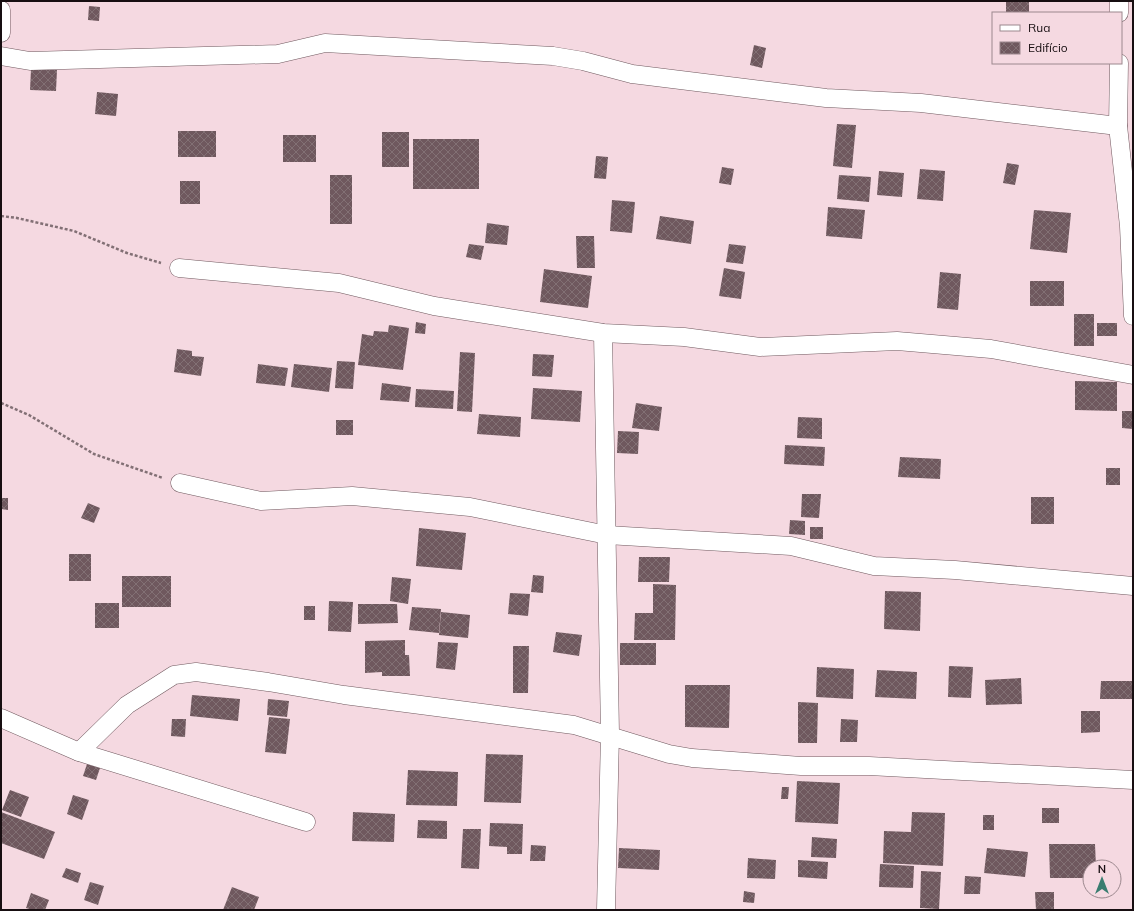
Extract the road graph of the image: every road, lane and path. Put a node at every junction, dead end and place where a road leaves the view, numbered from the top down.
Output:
1 (1119, 1) edge
2 (1, 10) edge
3 (1119, 12) edge
4 (1, 33) edge
5 (1, 56) edge
6 (1124, 69) edge
7 (1118, 126) junction
8 (1, 216) edge
9 (1132, 267) edge
10 (179, 268) joint
11 (1133, 316) edge
12 (603, 333) junction
13 (1133, 375) edge
14 (1, 403) edge
15 (180, 483) joint
16 (607, 535) junction
17 (1133, 586) edge
18 (1, 718) edge
19 (610, 734) junction
20 (79, 752) junction
21 (1133, 780) edge
22 (306, 822) dead end
23 (606, 910) edge

1 - 3 street
2 - 4 street
5 - 7 street
6 - 7 street
7 - 9 street
8 - 10 path
9 - 11 street
10 - 12 street
12 - 13 street
12 - 16 street
14 - 15 path
15 - 16 street
16 - 17 street
16 - 19 street
18 - 20 street
19 - 20 street
19 - 21 street
19 - 23 street
20 - 22 street

